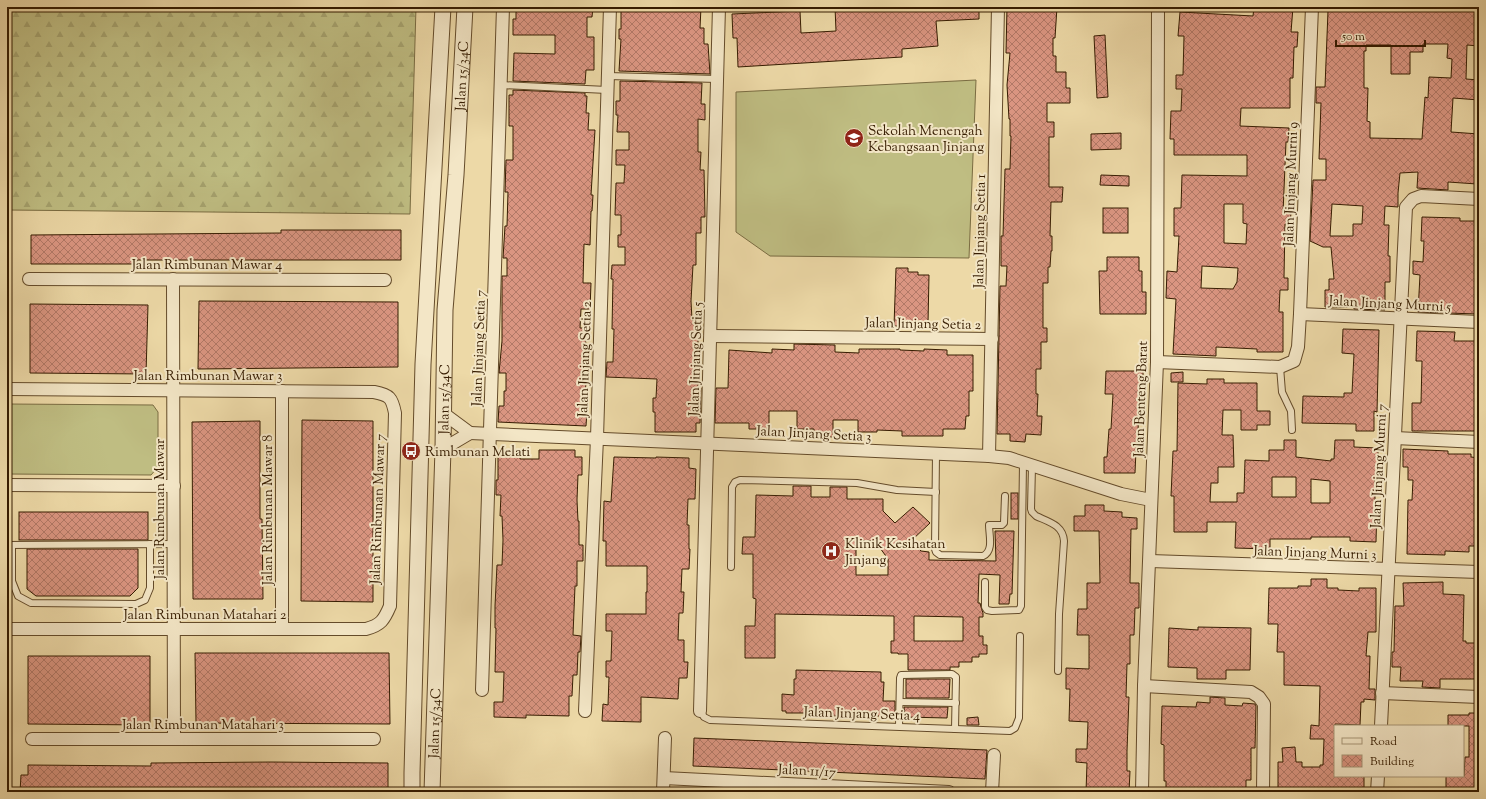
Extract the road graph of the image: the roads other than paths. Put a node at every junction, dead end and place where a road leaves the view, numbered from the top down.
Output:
1 (444, 7) edge
2 (465, 7) edge
3 (503, 7) edge
4 (610, 7) edge
5 (719, 7) edge
6 (998, 7) edge
7 (1158, 7) edge
8 (1312, 7) edge
9 (608, 76) junction
10 (717, 80) junction
11 (501, 85) junction
12 (607, 90) junction
13 (1479, 199) edge
14 (29, 279) dead end
15 (173, 279) junction
16 (385, 280) dead end
17 (1300, 314) junction
18 (1400, 319) junction
19 (1479, 322) edge
20 (711, 336) junction
21 (992, 339) junction
22 (1157, 362) junction
23 (1280, 367) junction
24 (7, 389) edge
25 (173, 390) junction
26 (282, 391) junction
27 (395, 413) joint
28 (443, 413) junction
29 (1292, 430) dead end
30 (470, 433) junction
31 (490, 434) junction
32 (597, 438) junction
33 (1394, 438) junction
34 (1479, 442) edge
35 (708, 443) junction
36 (443, 449) junction
37 (936, 454) junction
38 (989, 456) junction
39 (1027, 464) junction
40 (7, 485) edge
41 (174, 486) junction
42 (936, 492) junction
43 (1005, 496) dead end
44 (1151, 500) junction
45 (150, 544) junction
46 (174, 544) junction
47 (10, 545) edge
48 (1150, 561) junction
49 (731, 567) dead end
50 (1388, 569) junction
51 (1479, 572) edge
52 (985, 582) dead end
53 (390, 606) joint
54 (7, 629) edge
55 (174, 629) junction
56 (282, 629) junction
57 (1020, 636) dead end
58 (1058, 671) dead end
59 (1144, 686) junction
60 (482, 690) dead end
61 (1382, 693) junction
62 (1479, 697) edge
63 (900, 702) junction
64 (956, 703) junction
65 (585, 711) dead end
66 (700, 711) joint
67 (1381, 725) edge
68 (899, 726) junction
69 (955, 729) junction
70 (665, 738) dead end
71 (32, 740) dead end
72 (174, 740) junction
73 (374, 740) dead end
74 (994, 755) dead end
75 (412, 773) junction
76 (1378, 777) edge
77 (664, 778) junction
78 (408, 792) edge
79 (412, 792) edge
80 (432, 792) edge
81 (663, 792) edge
82 (949, 792) edge
83 (992, 792) edge
84 (1142, 792) edge
85 (1263, 792) edge
86 (1377, 792) edge

1 - 75 street, Jalan 15/34C
2 - 28 street, Jalan 15/34C
3 - 11 street, Jalan Jinjang Setia 7
4 - 9 street, Jalan Jinjang Setia 2
5 - 10 street, Jalan Jinjang Setia 5
6 - 21 street, Jalan Jinjang Setia 1
7 - 22 street, Jalan Benteng Barat
8 - 17 street, Jalan Jinjang Murni 9
9 - 10 lane
9 - 12 street, Jalan Jinjang Setia 2
10 - 20 street, Jalan Jinjang Setia 5
11 - 12 lane
11 - 31 street, Jalan Jinjang Setia 7
12 - 32 street, Jalan Jinjang Setia 2
13 - 18 street, Jalan Jinjang Murni 7
14 - 15 street, Jalan Rimbunan Mawar 4
15 - 16 street, Jalan Rimbunan Mawar 4
15 - 25 street, Jalan Rimbunan Mawar
17 - 18 street, Jalan Jinjang Murni 5
17 - 23 street, Jalan Jinjang Murni 9
18 - 19 street, Jalan Jinjang Murni 5
18 - 33 street, Jalan Jinjang Murni 7
20 - 21 street, Jalan Jinjang Setia 2
20 - 35 street, Jalan Jinjang Setia 5
21 - 38 street, Jalan Jinjang Setia 1
22 - 23 street
22 - 44 street, Jalan Benteng Barat
23 - 29 lane
24 - 25 street, Jalan Rimbunan Mawar 3
25 - 26 street, Jalan Rimbunan Mawar 3
25 - 41 street, Jalan Rimbunan Mawar
26 - 27 street, Jalan Rimbunan Mawar 3
26 - 56 street, Jalan Rimbunan Mawar 8
27 - 53 street, Jalan Rimbunan Mawar 7
28 - 30 street
28 - 36 street, Jalan 15/34C
30 - 31 street, Jalan Jinjang Setia 3
30 - 36 street
31 - 32 street, Jalan Jinjang Setia 3
31 - 60 street, Jalan Jinjang Setia 7
32 - 35 street, Jalan Jinjang Setia 3
32 - 65 street, Jalan Jinjang Setia 2
33 - 34 street
33 - 50 street, Jalan Jinjang Murni 7
35 - 37 street, Jalan Jinjang Setia 3
35 - 66 street, Jalan Jinjang Setia 5
36 - 80 street, Jalan 15/34C
37 - 38 street, Jalan Jinjang Setia 3
37 - 42 lane
38 - 39 street, Jalan Jinjang Setia 3
39 - 44 street, Jalan Jinjang Setia 3
39 - 52 lane
39 - 58 lane
40 - 41 street
41 - 46 street, Jalan Rimbunan Mawar
42 - 43 lane
42 - 49 lane
44 - 48 street, Jalan Benteng Barat
45 - 46 lane
45 - 47 lane
45 - 47 lane
46 - 55 street, Jalan Rimbunan Mawar
48 - 50 street, Jalan Jinjang Murni 3
48 - 59 street, Jalan Benteng Barat
50 - 51 street, Jalan Jinjang Murni 3
50 - 61 street, Jalan Jinjang Murni 7
53 - 56 street, Jalan Rimbunan Matahari 2
54 - 55 street, Jalan Rimbunan Matahari 2
55 - 56 street, Jalan Rimbunan Matahari 2
55 - 72 street, Jalan Rimbunan Mawar
57 - 69 lane, Jalan Jinjang Setia 4
59 - 84 street, Jalan Benteng Barat
59 - 85 street
61 - 62 street
61 - 67 street, Jalan Jinjang Murni 7
63 - 64 lane
63 - 64 lane
63 - 68 lane
64 - 69 lane
66 - 68 lane, Jalan Jinjang Setia 4
68 - 69 lane, Jalan Jinjang Setia 4
70 - 77 street
71 - 72 street, Jalan Rimbunan Matahari 3
72 - 73 street, Jalan Rimbunan Matahari 3
74 - 83 street
75 - 78 street
75 - 79 street, Jalan 15/34C
76 - 86 street
77 - 81 street
77 - 82 street, Jalan 11/17

